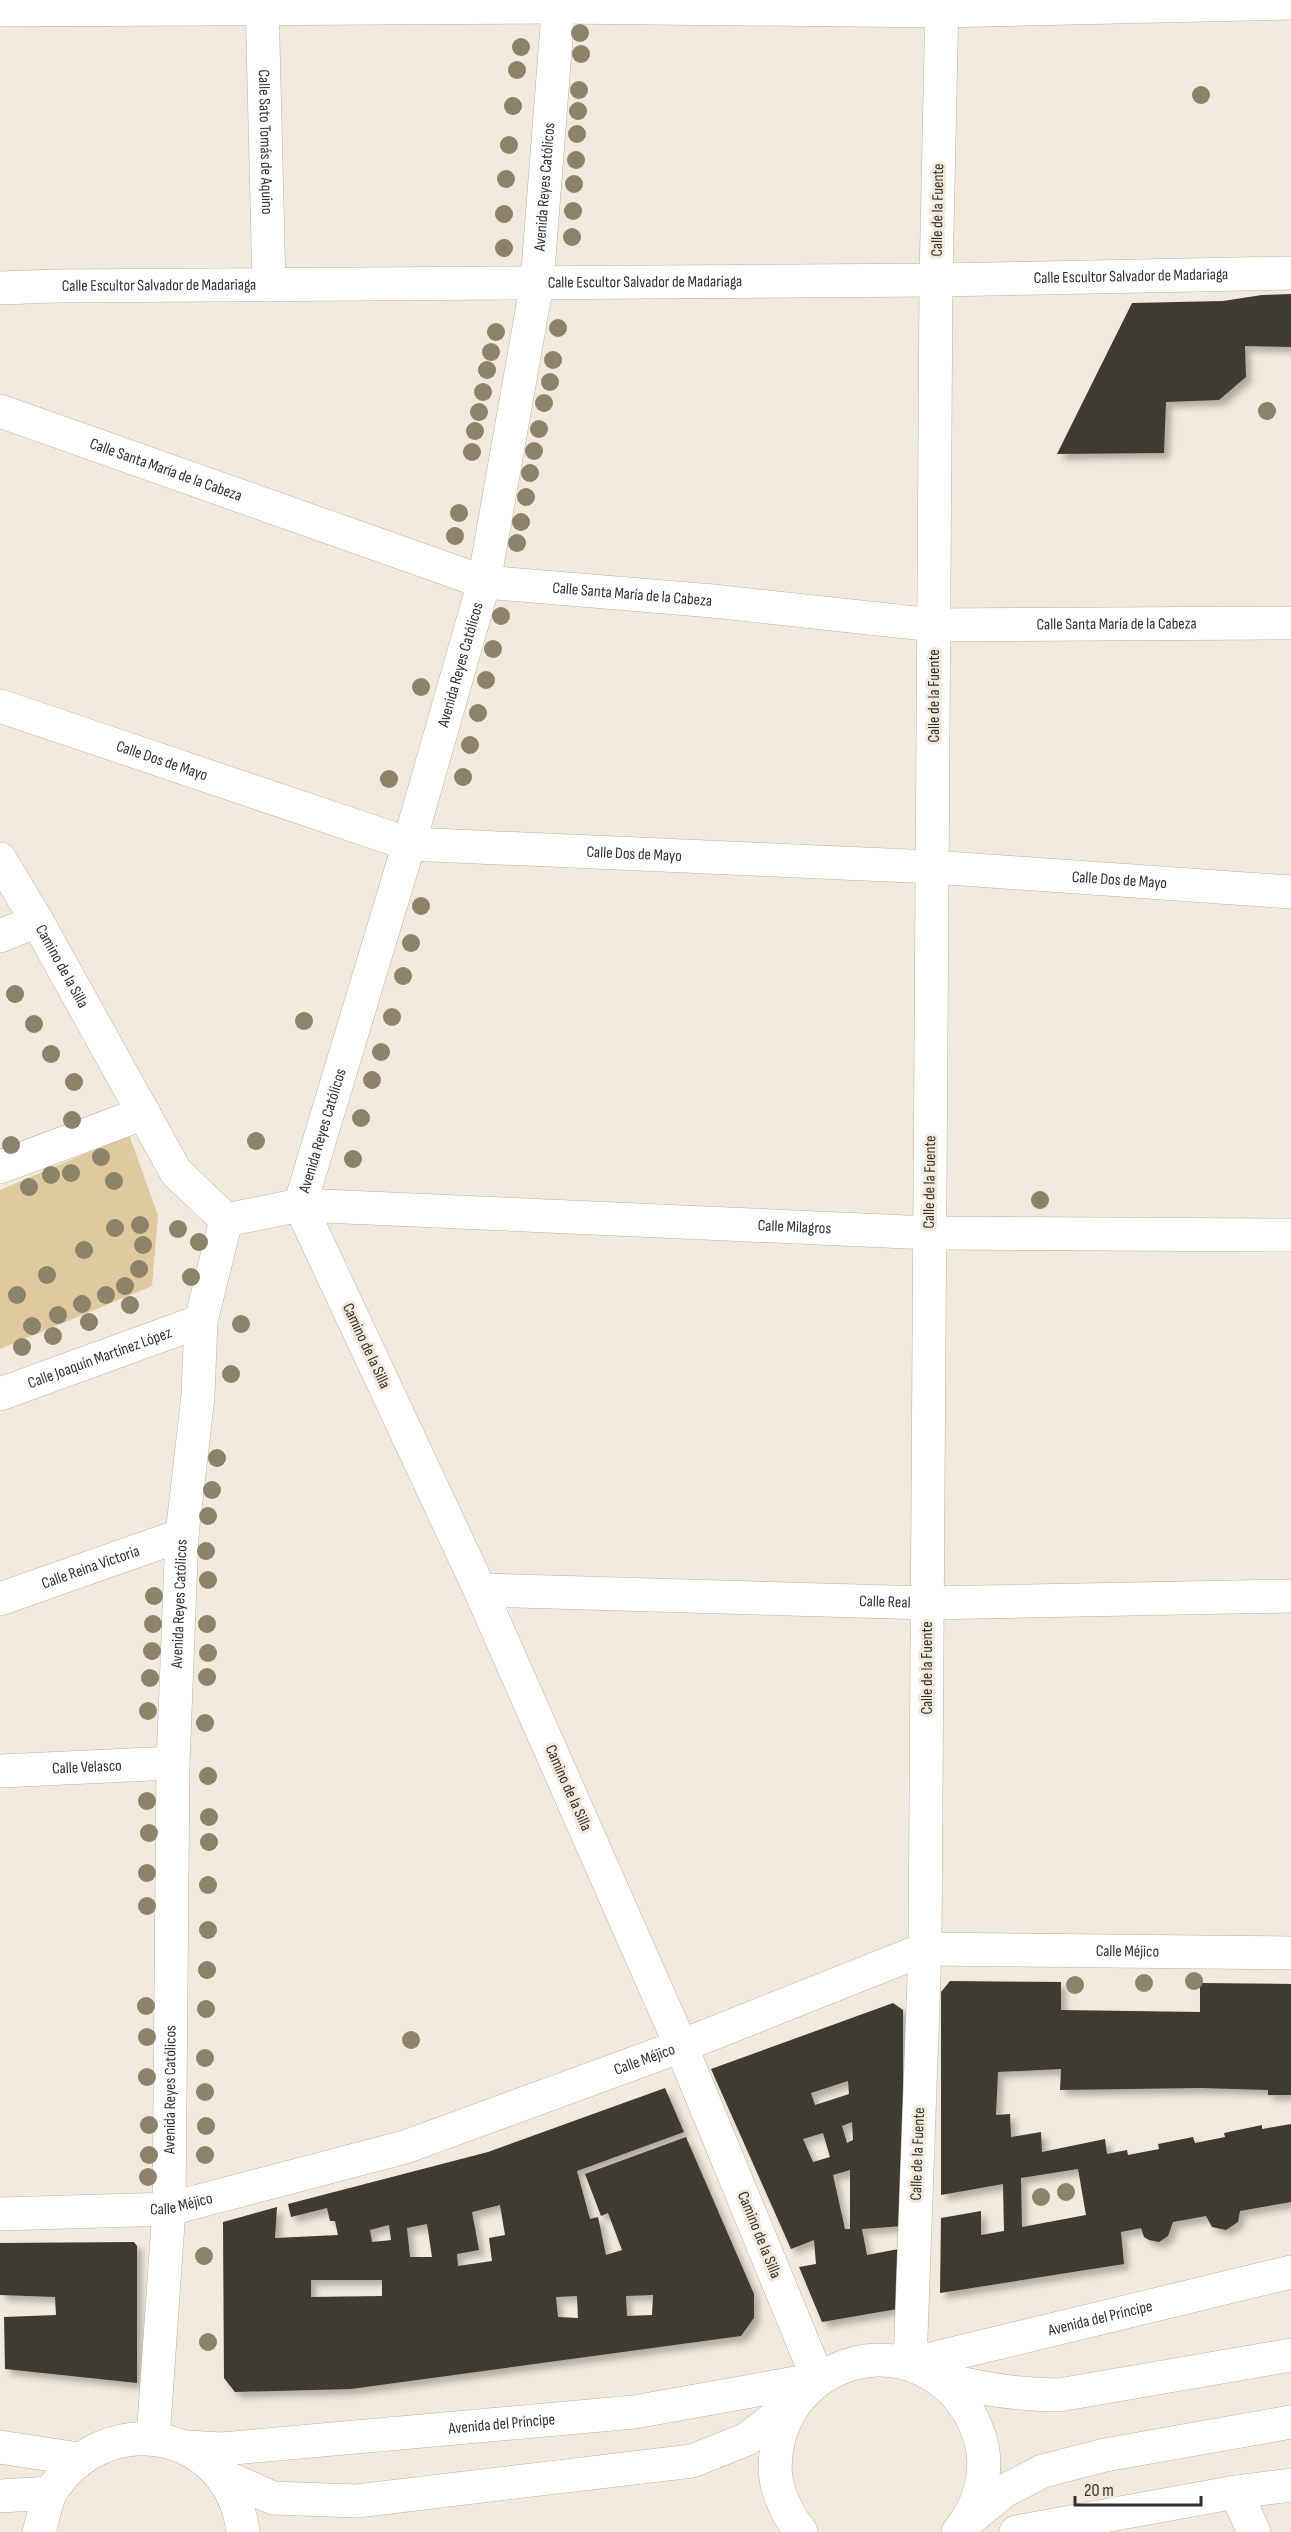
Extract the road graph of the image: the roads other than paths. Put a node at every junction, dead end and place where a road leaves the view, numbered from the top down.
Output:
1 (1291, 3) edge
2 (262, 4) edge
3 (559, 4) edge
4 (942, 5) edge
5 (0, 10) edge
6 (1291, 273) edge
7 (936, 280) junction
8 (537, 283) junction
9 (269, 285) junction
10 (0, 288) edge
11 (0, 411) edge
12 (484, 582) junction
13 (1291, 623) edge
14 (934, 625) junction
15 (0, 706) edge
16 (409, 844) junction
17 (0, 859) edge
18 (933, 867) junction
19 (1291, 892) edge
20 (37, 921) junction
21 (0, 936) edge
22 (144, 1113) junction
23 (0, 1167) edge
24 (300, 1205) junction
25 (226, 1220) junction
26 (930, 1233) junction
27 (1291, 1235) edge
28 (201, 1321) junction
29 (0, 1394) edge
30 (182, 1535) junction
31 (480, 1590) junction
32 (1291, 1596) edge
33 (0, 1599) edge
34 (927, 1603) junction
35 (173, 1763) junction
36 (0, 1771) edge
37 (925, 1949) junction
38 (1291, 1953) edge
39 (681, 2046) junction
40 (169, 2209) junction
41 (0, 2214) edge
42 (1291, 2272) edge
43 (1291, 2355) edge
44 (910, 2364) junction
45 (939, 2378) junction
46 (807, 2390) junction
47 (1291, 2422) edge
48 (153, 2439) junction
49 (0, 2447) edge
50 (185, 2447) junction
51 (79, 2459) junction
52 (221, 2475) junction
53 (1291, 2486) edge
54 (1236, 2492) junction
55 (50, 2493) junction
56 (0, 2496) edge
57 (962, 2528) edge
58 (39, 2532) edge
59 (243, 2532) edge
60 (801, 2532) edge
61 (1016, 2532) edge
62 (1254, 2532) edge

1 - 4 street
2 - 3 street
2 - 5 street
2 - 9 street, Calle Sato Tomás de Aquino
3 - 4 street
3 - 8 street, Avenida Reyes Católicos
4 - 7 street, Calle de la Fuente
6 - 7 street, Calle Escultor Salvador de Madariaga
7 - 8 street, Calle Escultor Salvador de Madariaga
7 - 14 street, Calle de la Fuente
8 - 9 street, Calle Escultor Salvador de Madariaga
8 - 12 street, Avenida Reyes Católicos
9 - 10 street, Calle Escultor Salvador de Madariaga
11 - 12 street, Calle Santa María de la Cabeza
12 - 14 street, Calle Santa María de la Cabeza
12 - 16 street, Avenida Reyes Católicos
13 - 14 street, Calle Santa María de la Cabeza
14 - 18 street, Calle de la Fuente
15 - 16 street, Calle Dos de Mayo
16 - 18 street, Calle Dos de Mayo
16 - 24 street, Avenida Reyes Católicos
17 - 20 street, Camino de la Silla
18 - 19 street, Calle Dos de Mayo
18 - 26 street, Calle de la Fuente
20 - 21 street
20 - 22 street, Camino de la Silla
22 - 23 street
22 - 25 street, Camino de la Silla
24 - 25 street, Avenida Reyes Católicos
24 - 26 street, Calle Milagros
24 - 31 street, Camino de la Silla
25 - 28 street, Avenida Reyes Católicos
26 - 27 street, Calle Milagros
26 - 34 street, Calle de la Fuente
28 - 29 street, Calle Joaquín Martínez López
28 - 30 street, Avenida Reyes Católicos
30 - 33 street, Calle Reina Victoria
30 - 35 street, Avenida Reyes Católicos
31 - 34 street, Calle Real
31 - 39 street, Camino de la Silla
32 - 34 street, Calle Real
34 - 37 street, Calle de la Fuente
35 - 36 street, Calle Velasco
35 - 40 street, Avenida Reyes Católicos
37 - 38 street, Calle Méjico
37 - 39 street, Calle Méjico
37 - 44 street, Calle de la Fuente
39 - 40 street, Calle Méjico
39 - 46 street, Camino de la Silla
40 - 41 street, Calle Méjico
40 - 48 street, Avenida Reyes Católicos
42 - 44 street, Avenida del Príncipe
43 - 45 street
44 - 45 street
44 - 46 street
45 - 57 street
46 - 50 street, Avenida del Príncipe
46 - 52 street
46 - 60 street
47 - 57 street
48 - 50 street
48 - 51 street
49 - 51 street
50 - 52 street
51 - 55 street
52 - 59 street
53 - 54 street
54 - 61 street
54 - 62 street
55 - 56 street
55 - 58 street

